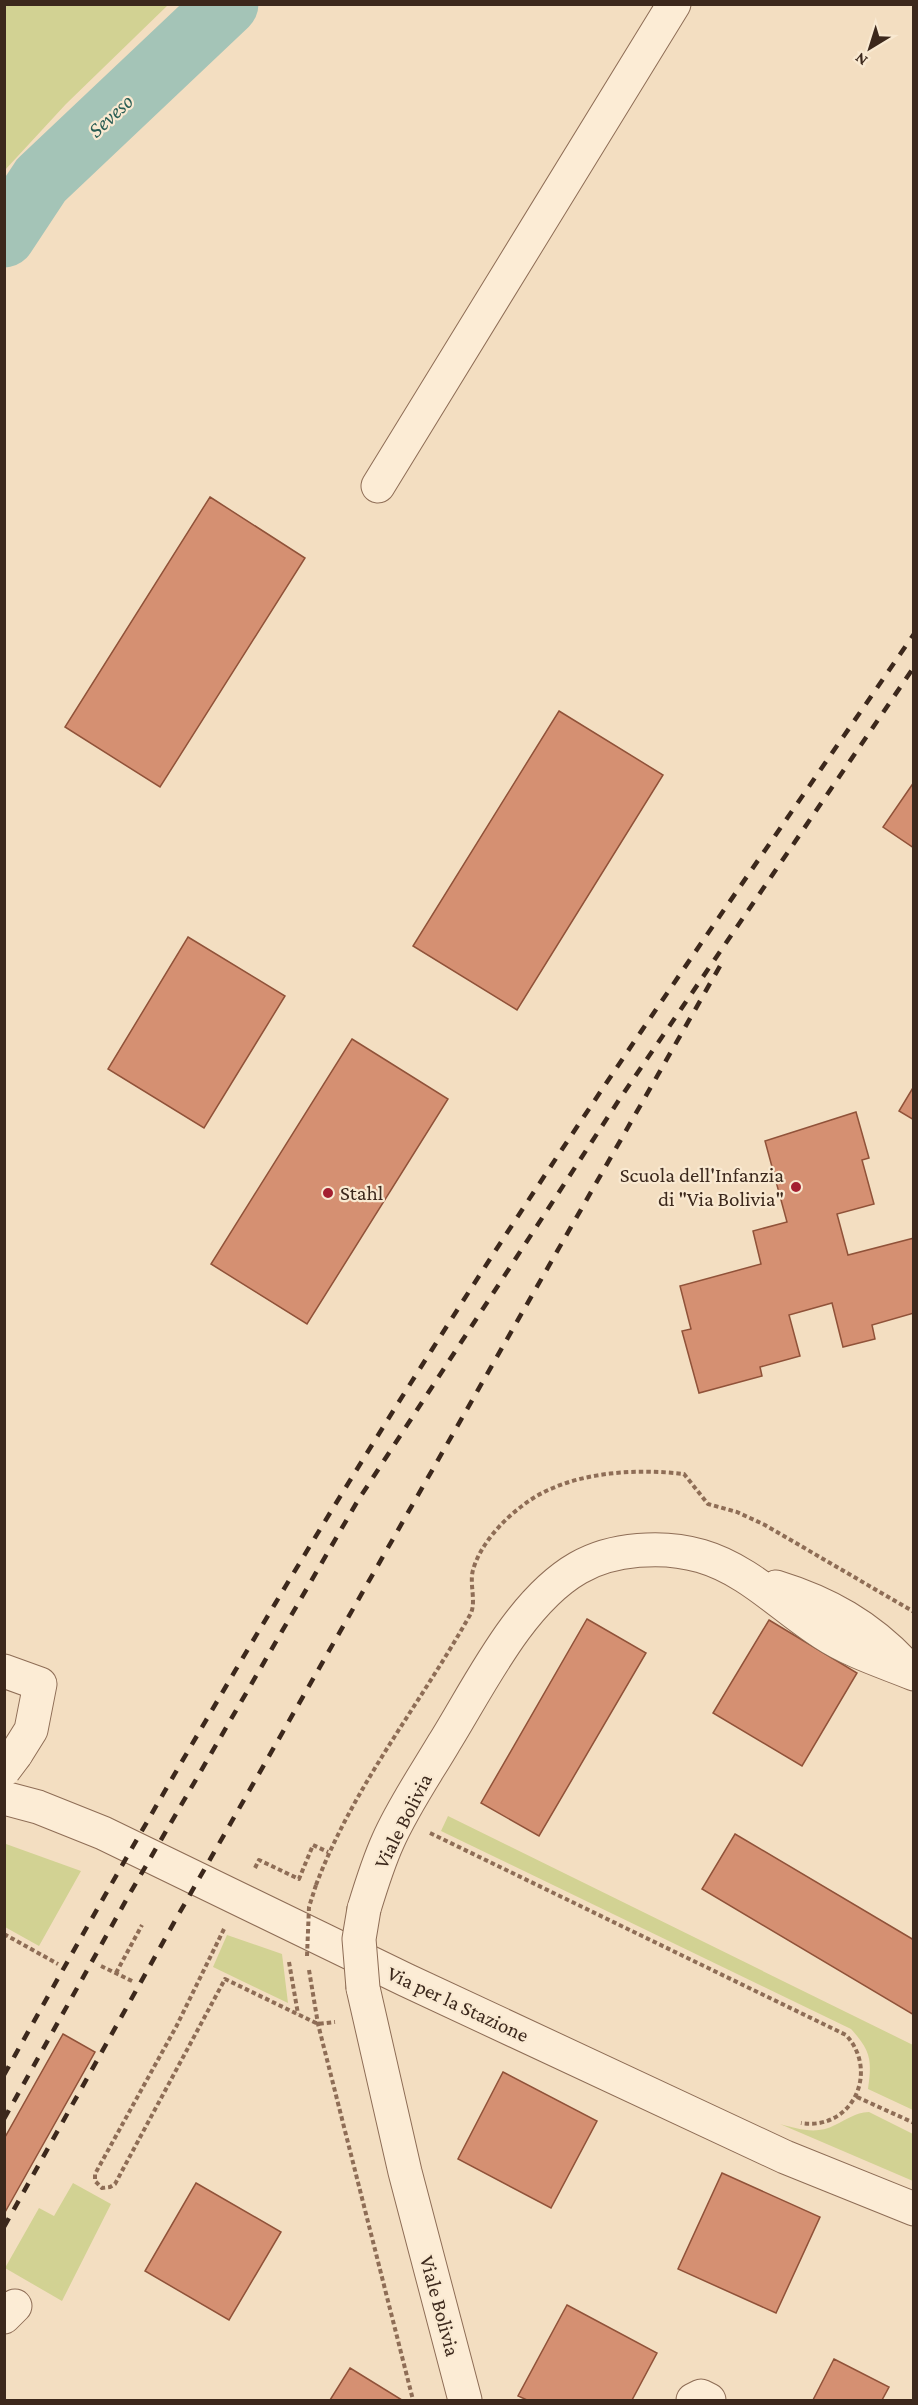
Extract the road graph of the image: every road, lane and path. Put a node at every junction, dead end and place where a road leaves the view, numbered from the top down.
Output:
1 (674, 4) edge
2 (378, 486) dead end
3 (4, 1671) edge
4 (913, 1673) edge
5 (10, 1762) edge
6 (4, 1798) edge
7 (429, 1832) dead end
8 (328, 1852) dead end
9 (255, 1868) dead end
10 (316, 1884) dead end
11 (142, 1925) dead end
12 (225, 1925) dead end
13 (4, 1934) edge
14 (58, 1964) dead end
15 (101, 1966) dead end
16 (291, 1972) dead end
17 (116, 1973) junction
18 (134, 1982) dead end
19 (914, 2123) edge
20 (914, 2209) edge
21 (413, 2400) edge
22 (465, 2400) edge
23 (693, 2400) edge
24 (709, 2400) edge

1 - 2 street
3 - 5 street
4 - 22 street, Viale Bolivia, bridge
6 - 20 street, Via per la Stazione
7 - 19 path
8 - 9 path
10 - 21 path, bridge
11 - 17 path
12 - 16 path
13 - 14 path
15 - 17 path
17 - 18 path
23 - 24 street

